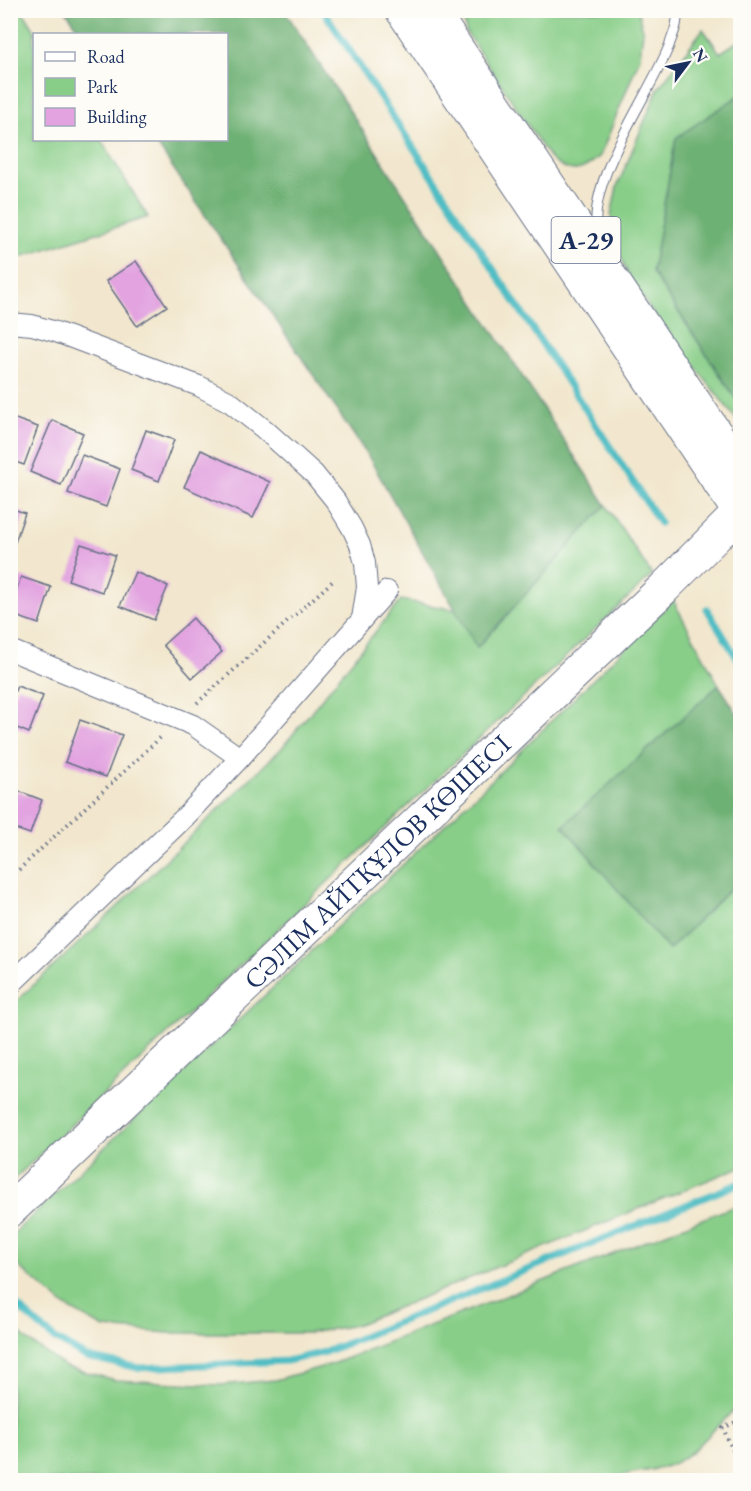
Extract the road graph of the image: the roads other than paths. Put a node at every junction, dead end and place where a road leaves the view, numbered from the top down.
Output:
1 (402, 10) edge
2 (431, 10) edge
3 (680, 13) edge
4 (609, 274) junction
5 (10, 323) edge
6 (704, 460) junction
7 (741, 470) edge
8 (740, 513) edge
9 (741, 547) edge
10 (683, 569) junction
11 (387, 591) dead end
12 (362, 619) junction
13 (10, 650) edge
14 (240, 758) junction
15 (10, 985) edge
16 (10, 1210) edge

1 - 6 highway
2 - 4 highway, A-29
3 - 4 lane
4 - 7 highway, A-29
5 - 12 street
6 - 8 highway
6 - 10 highway
8 - 10 highway, СӘЛІМ АЙТҚҰЛОВ КӨШЕСІ
9 - 10 highway
10 - 16 highway, СӘЛІМ АЙТҚҰЛОВ КӨШЕСІ
11 - 12 street
12 - 14 street
13 - 14 street
14 - 15 street

